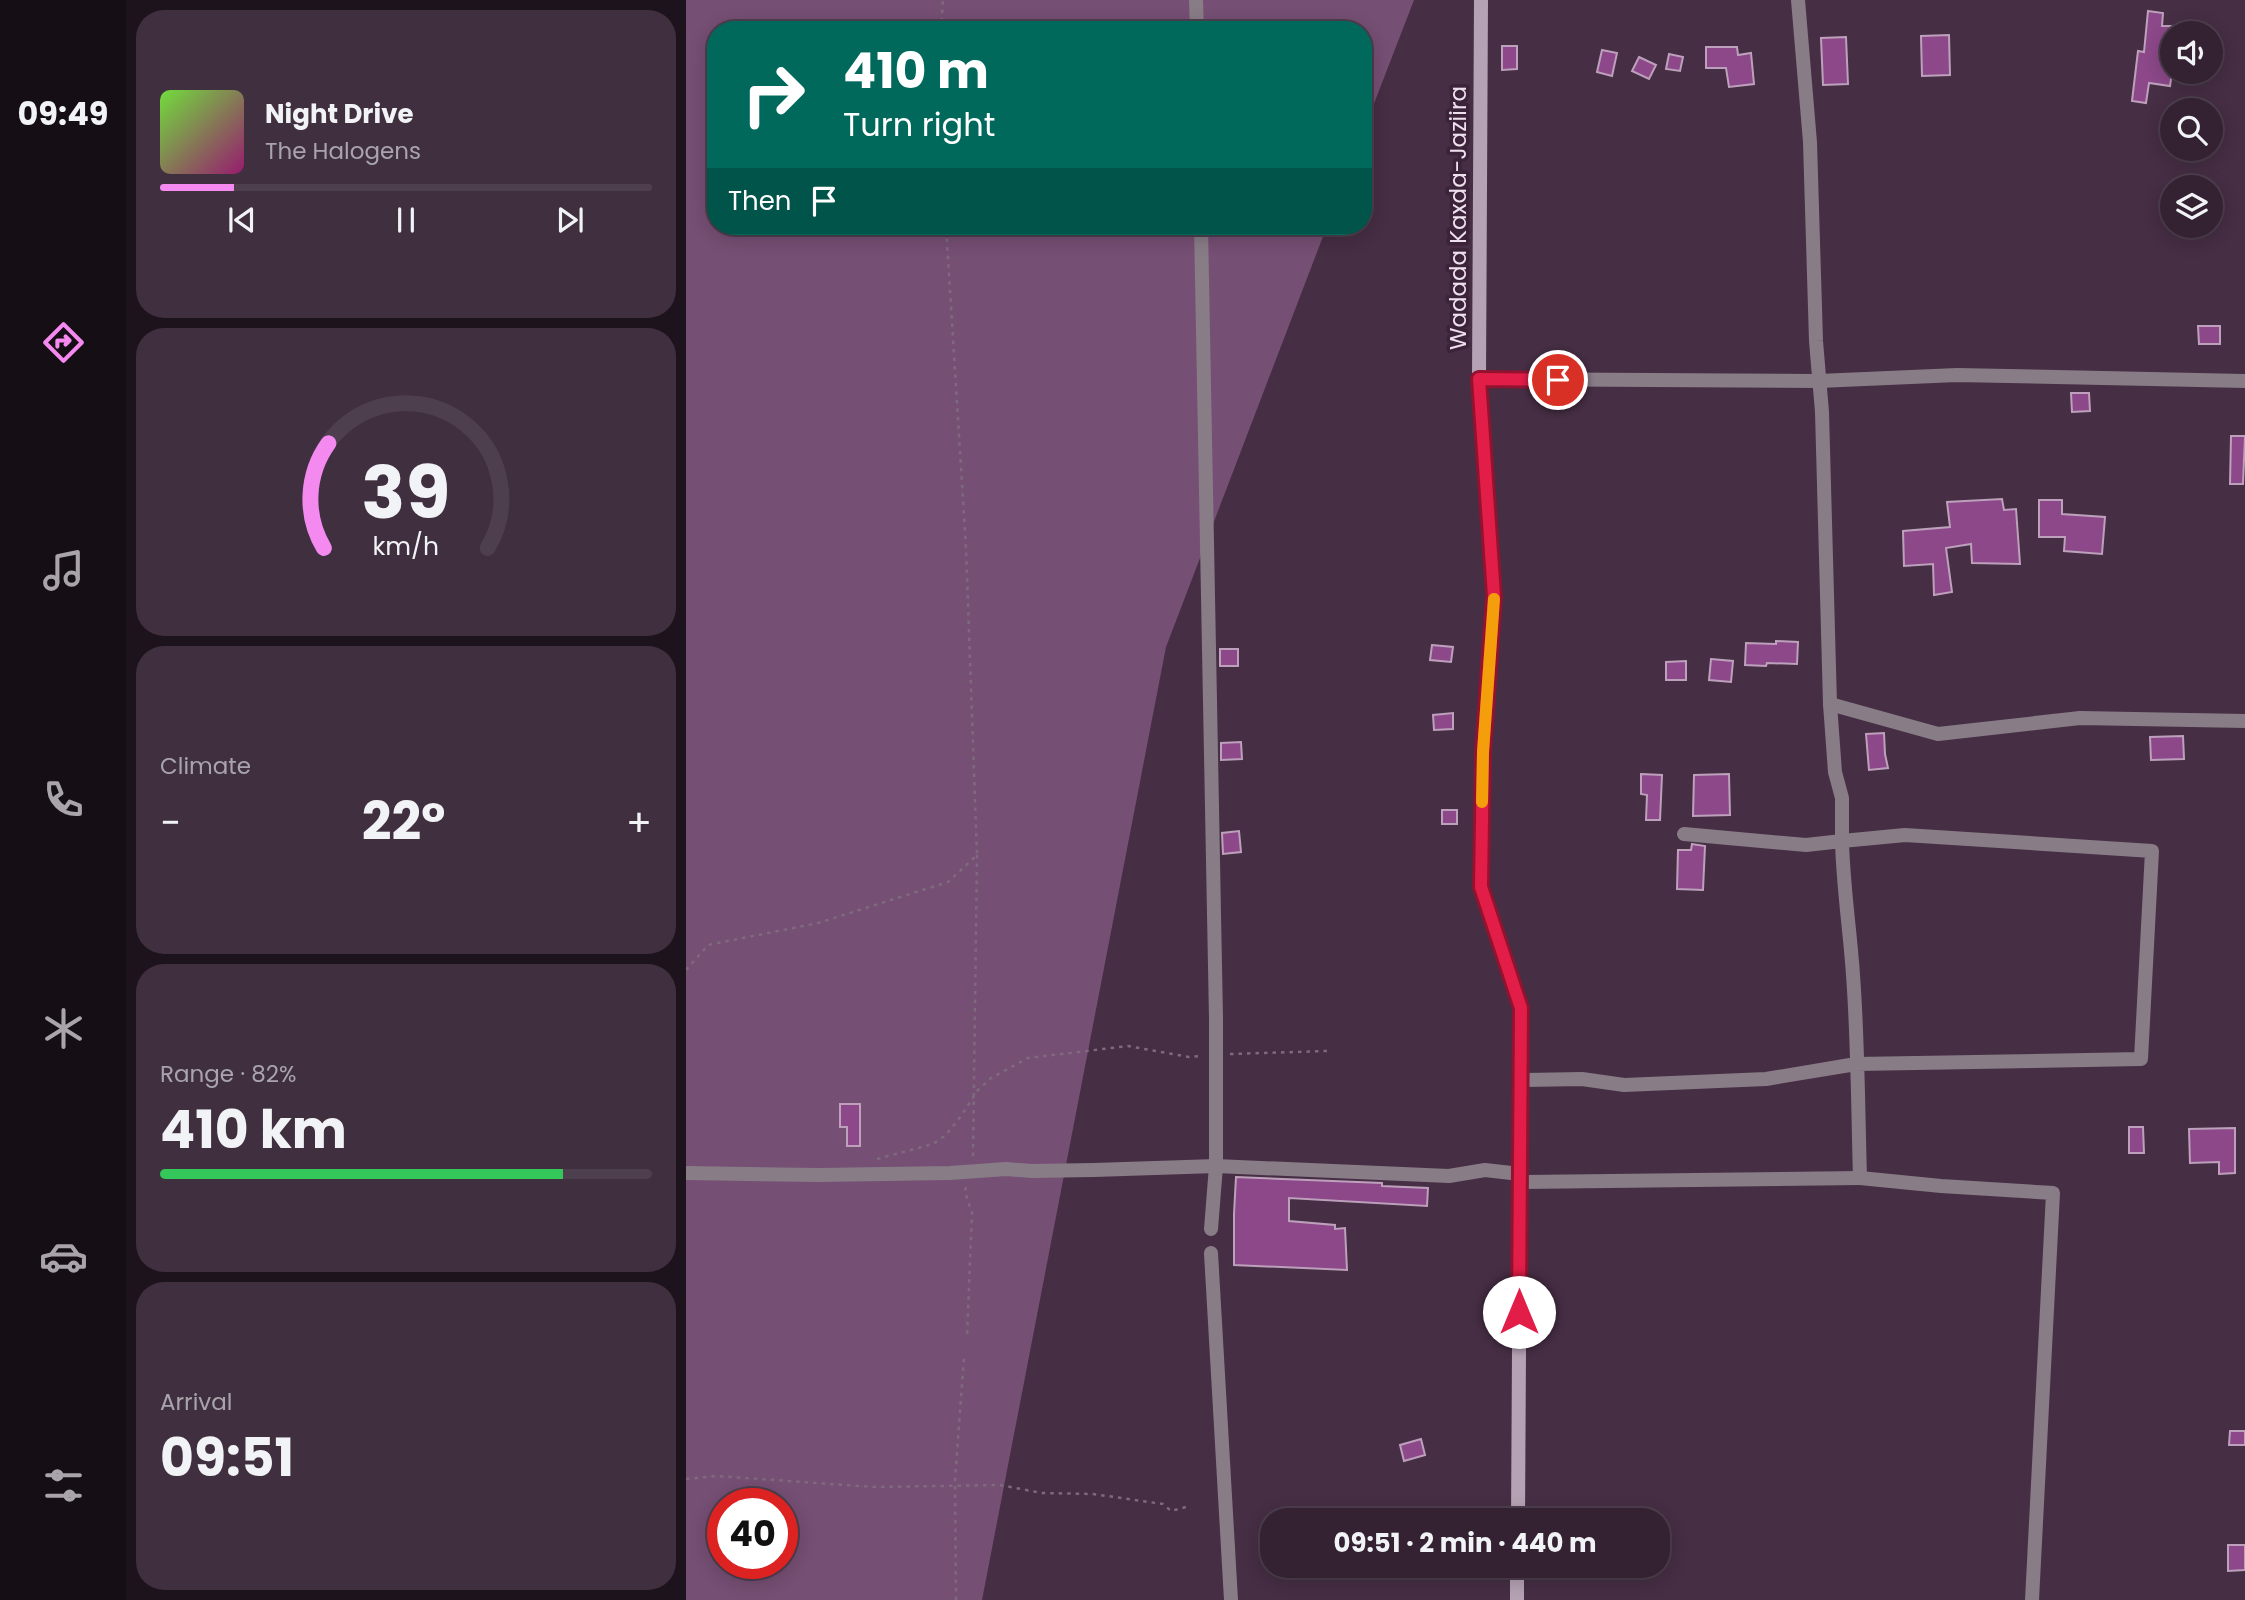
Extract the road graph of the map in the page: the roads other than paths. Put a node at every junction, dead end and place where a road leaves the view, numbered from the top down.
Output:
1 (1196, 0) edge
2 (1482, 0) edge
3 (1798, 0) edge
4 (1197, 21) edge
5 (1201, 235) edge
6 (1479, 379) junction
7 (1819, 381) junction
8 (2245, 381) edge
9 (1830, 704) junction
10 (2245, 721) edge
11 (1684, 834) dead end
12 (1842, 841) junction
13 (1856, 1064) junction
14 (1521, 1080) junction
15 (1216, 1166) junction
16 (686, 1173) edge
17 (1520, 1178) junction
18 (1860, 1178) junction
19 (1211, 1230) dead end
20 (1211, 1253) dead end
21 (1518, 1508) edge
22 (1517, 1578) edge
23 (1231, 1600) edge
24 (1517, 1600) edge
25 (2032, 1600) edge

1 - 4 street
2 - 6 street, Wadada Kaxda-Jaziira
3 - 7 street
5 - 15 street
6 - 7 street
6 - 14 street, Wadada Kaxda-Jaziira
7 - 8 street
7 - 9 street
9 - 10 street
9 - 12 street
11 - 12 street
12 - 13 street
12 - 13 street
13 - 14 street
13 - 18 street
14 - 17 street, Wadada Kaxda-Jaziira
15 - 16 street
15 - 17 street
15 - 19 street
17 - 18 street
17 - 21 street, Wadada Kaxda-Jaziira
18 - 25 street
20 - 23 street
22 - 24 street

